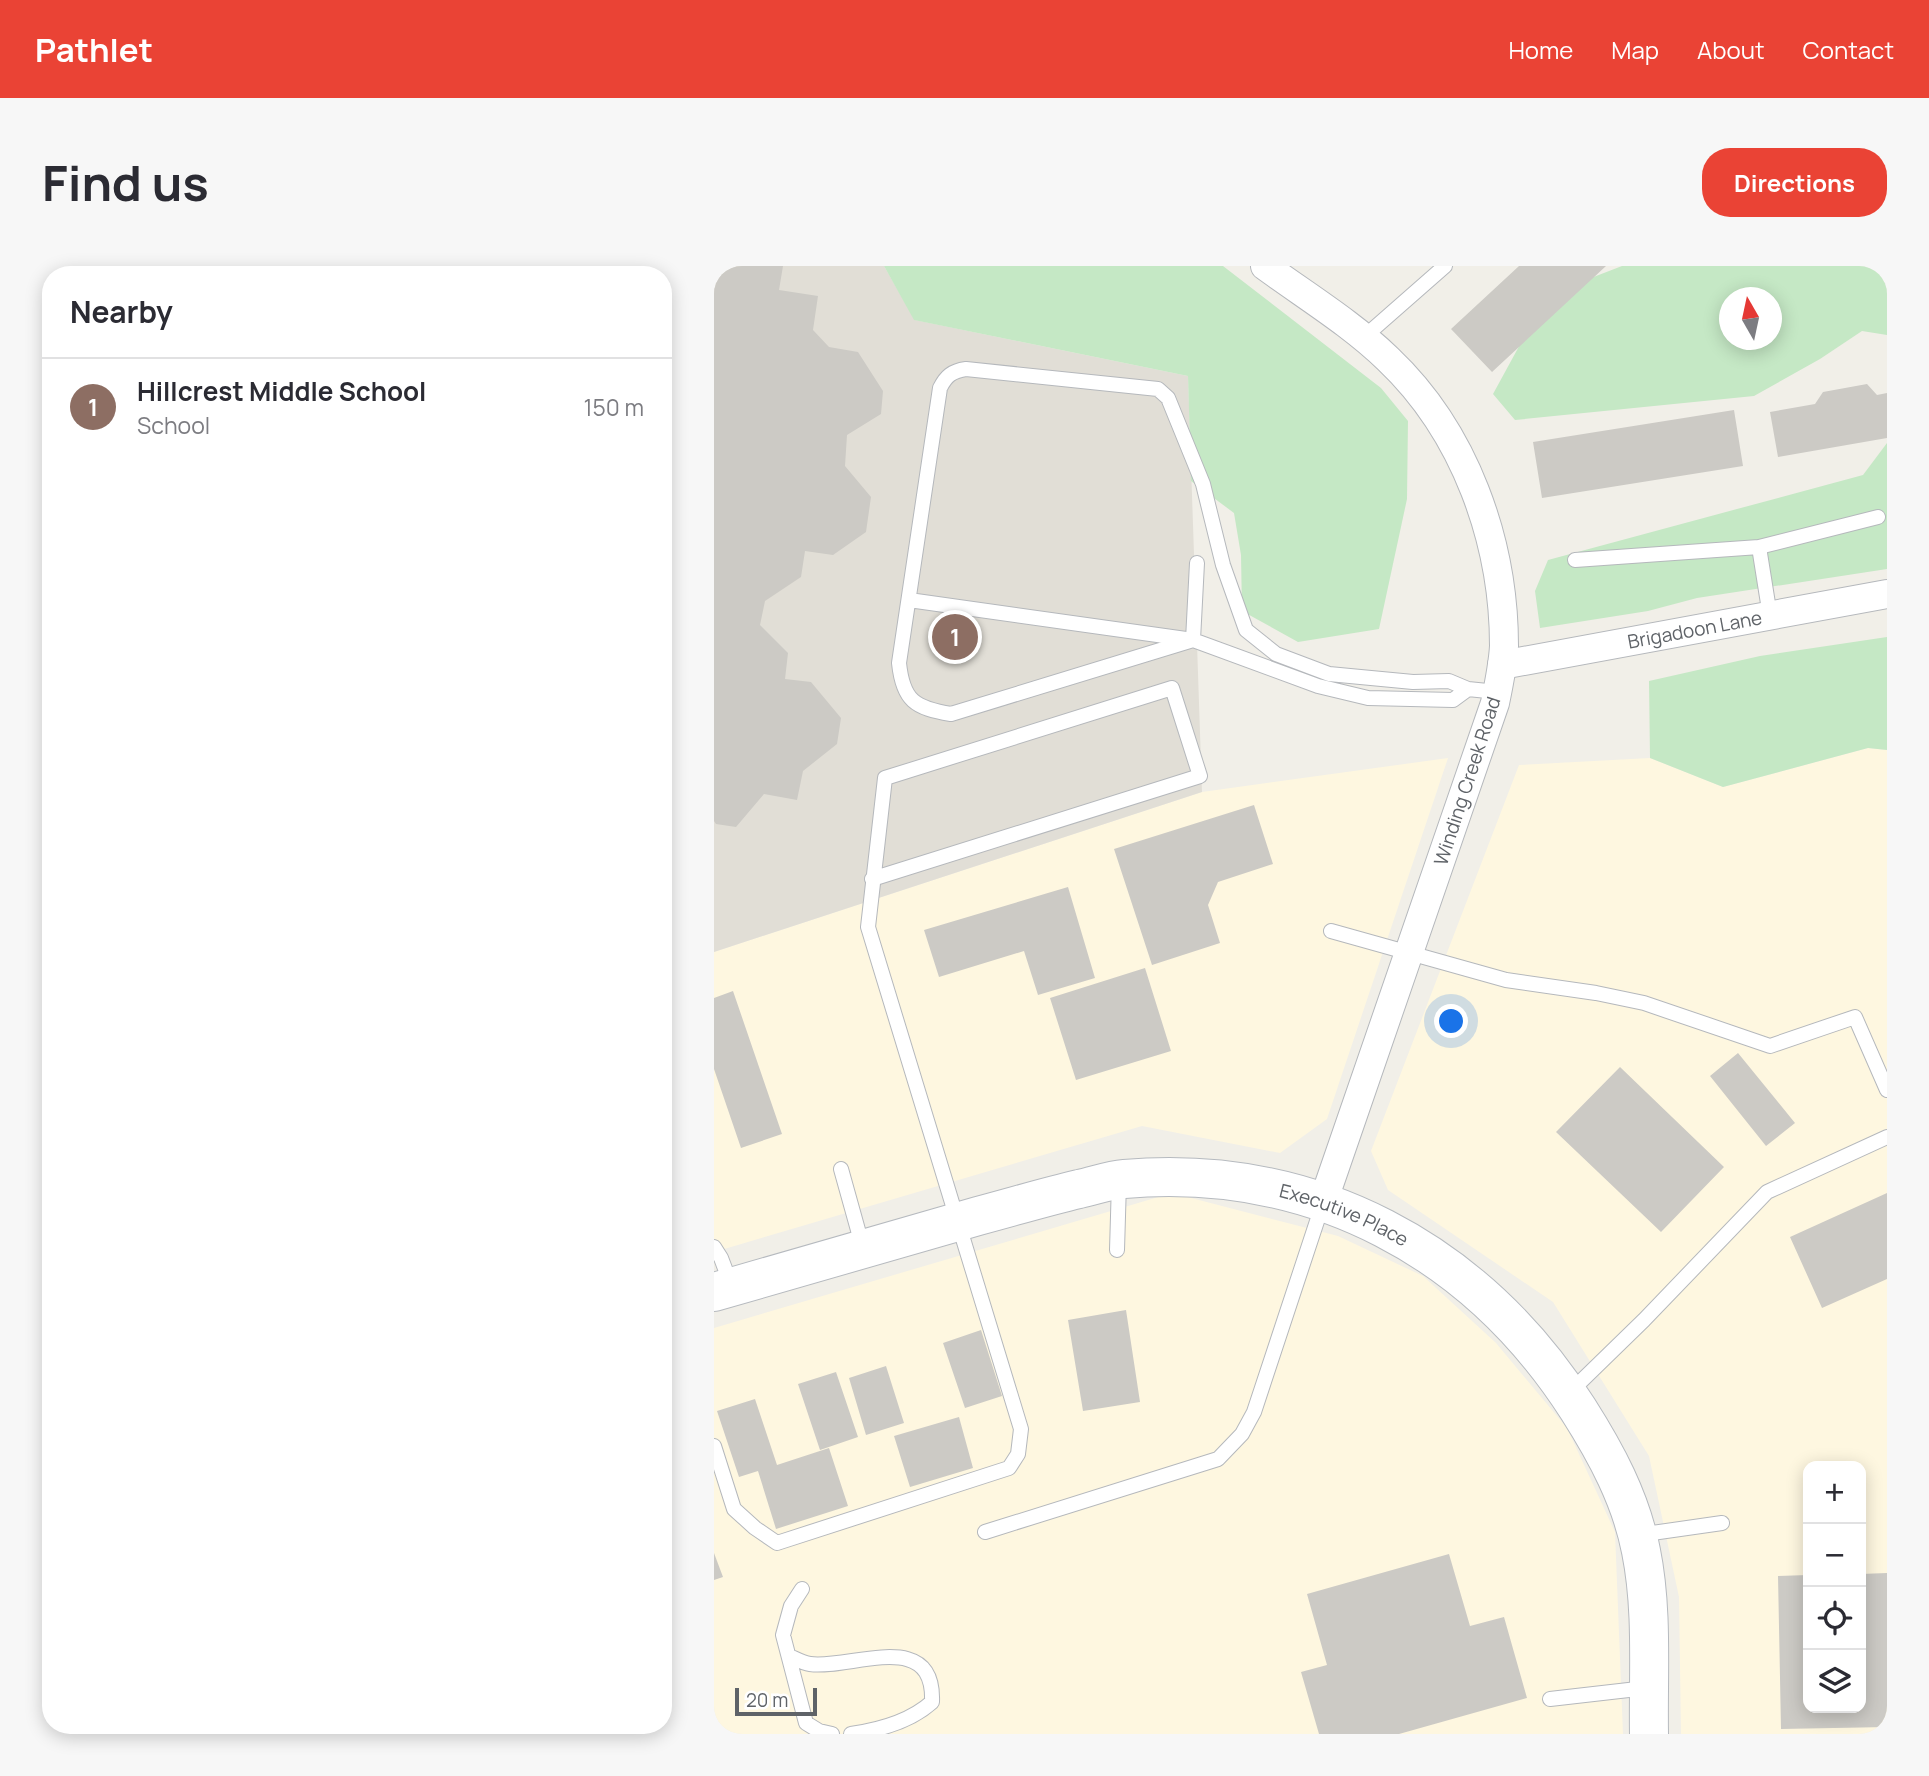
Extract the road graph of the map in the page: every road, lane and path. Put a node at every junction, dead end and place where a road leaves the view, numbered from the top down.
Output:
1 (1265, 266) edge
2 (1445, 266) edge
3 (1363, 338) junction
4 (1878, 517) dead end
5 (1759, 547) junction
6 (1575, 561) dead end
7 (1197, 564) dead end
8 (1887, 594) edge
9 (909, 600) junction
10 (1769, 616) junction
11 (1193, 640) junction
12 (1500, 678) junction
13 (1468, 689) junction
14 (872, 879) junction
15 (1331, 931) dead end
16 (1409, 954) junction
17 (1887, 1090) edge
18 (1887, 1137) edge
19 (841, 1168) dead end
20 (1119, 1179) junction
21 (1323, 1202) junction
22 (959, 1222) junction
23 (714, 1247) edge
24 (863, 1249) junction
25 (1117, 1250) dead end
26 (723, 1289) edge
27 (1568, 1394) junction
28 (714, 1447) edge
29 (1722, 1522) dead end
30 (985, 1532) dead end
31 (1637, 1535) junction
32 (802, 1589) dead end
33 (789, 1656) junction
34 (1648, 1688) junction
35 (1550, 1699) dead end
36 (832, 1734) edge
37 (851, 1734) edge
38 (1648, 1734) edge

1 - 3 street, Winding Creek Road
2 - 3 lane
3 - 12 street, Winding Creek Road
4 - 5 lane
5 - 6 lane
5 - 10 lane
7 - 11 lane
8 - 10 street, Brigadoon Lane
9 - 11 lane
9 - 11 lane
9 - 13 lane
10 - 12 street, Brigadoon Lane
11 - 13 lane
12 - 13 lane
12 - 16 street, Winding Creek Road
14 - 14 lane
14 - 22 lane
15 - 16 lane
16 - 17 lane
16 - 21 street, Winding Creek Road
18 - 27 lane
19 - 24 lane
20 - 21 street, Executive Place
20 - 22 street, Executive Place
20 - 25 lane
21 - 27 street, Executive Place
21 - 30 lane
22 - 24 street, Executive Place
22 - 28 lane
23 - 26 lane
24 - 26 street, Executive Place
27 - 31 street, Executive Place
29 - 31 lane
31 - 34 street, Executive Place
32 - 33 lane
33 - 36 lane
33 - 37 lane
34 - 35 lane
34 - 38 street, Executive Place

